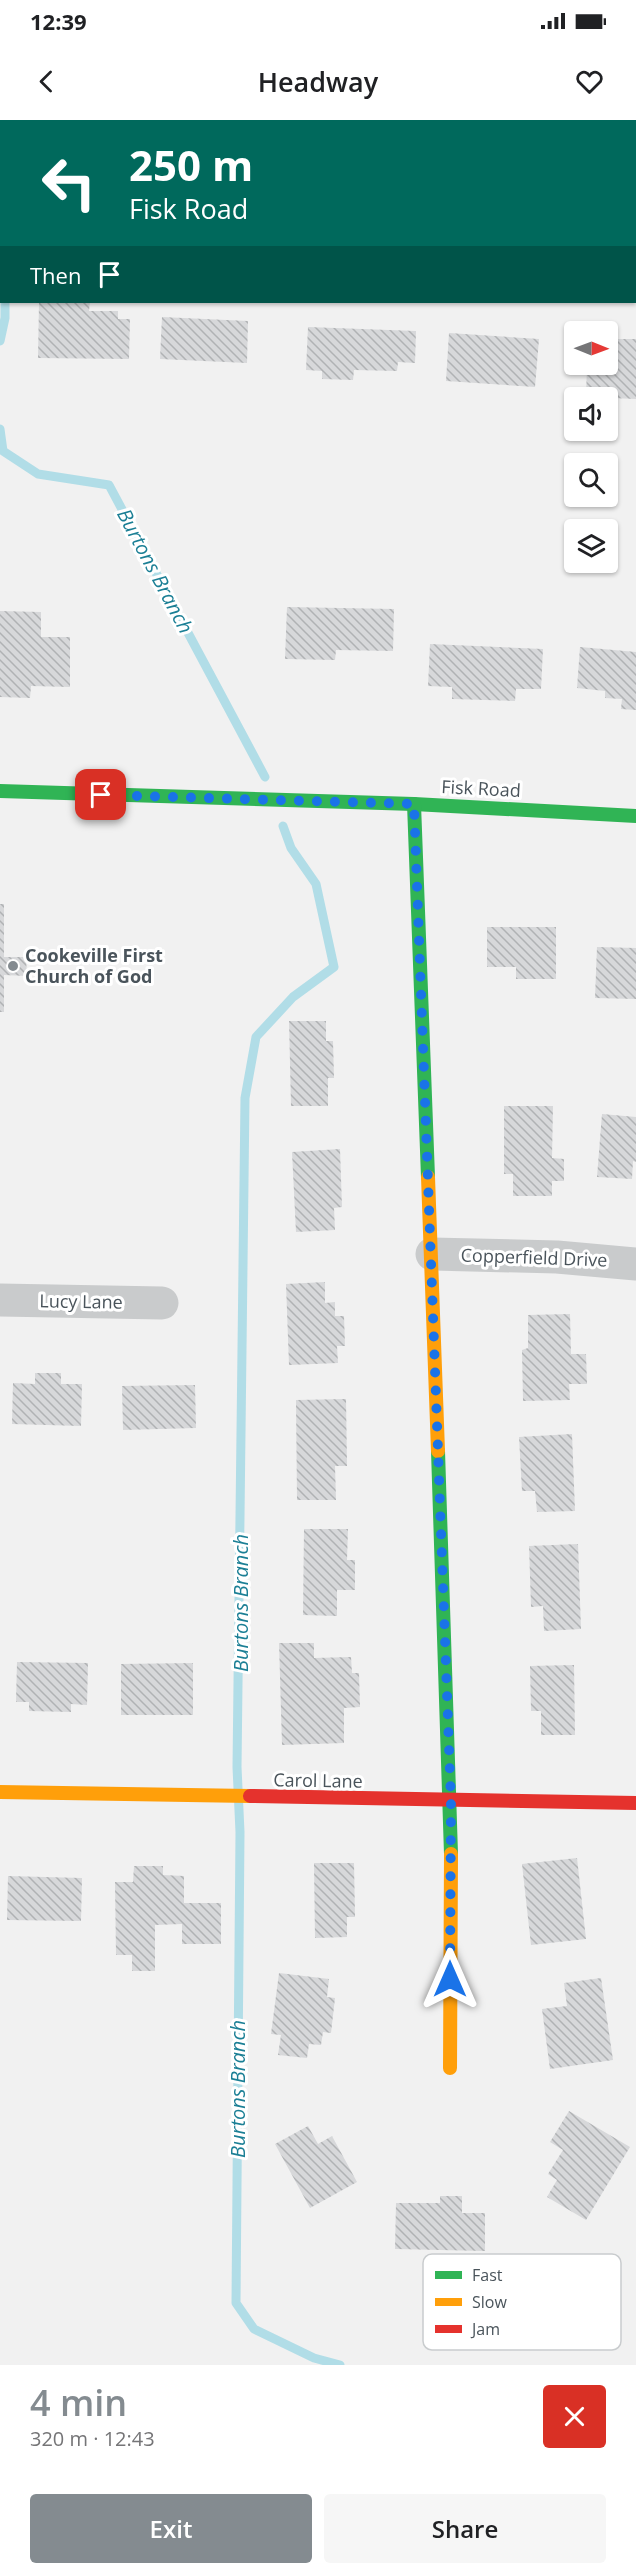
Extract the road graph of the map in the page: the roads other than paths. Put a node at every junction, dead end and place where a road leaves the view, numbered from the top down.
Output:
1 (0, 791) edge
2 (414, 804) junction
3 (636, 816) edge
4 (432, 1254) junction
5 (636, 1264) edge
6 (0, 1300) edge
7 (162, 1303) dead end
8 (0, 1792) edge
9 (451, 1801) junction
10 (636, 1803) edge
11 (450, 2068) dead end

1 - 2 street, Fisk Road
2 - 3 street, Fisk Road
2 - 4 street
4 - 5 street, Copperfield Drive
4 - 9 street
6 - 7 street, Lucy Lane
8 - 9 street, Carol Lane
9 - 10 street, Carol Lane
9 - 11 street

